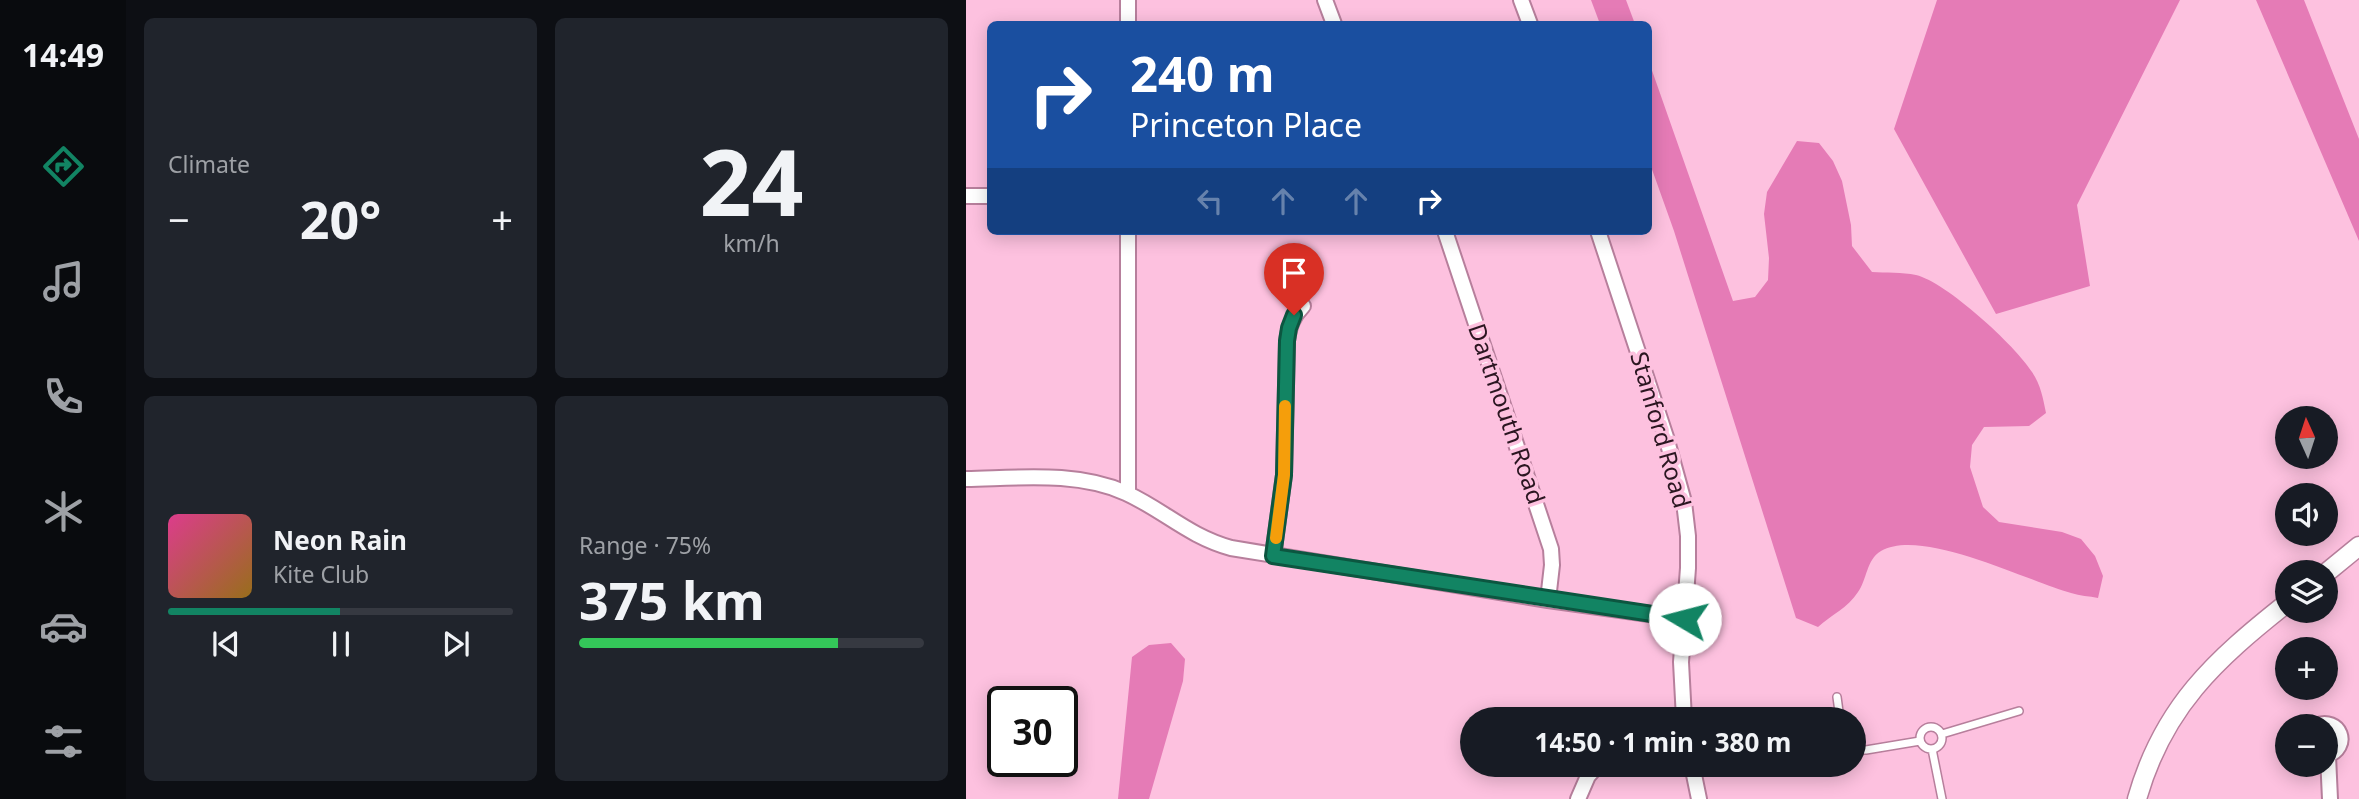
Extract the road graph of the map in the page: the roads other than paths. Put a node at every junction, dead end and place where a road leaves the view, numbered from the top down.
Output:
1 (1128, 0) edge
2 (1325, 0) edge
3 (1521, 0) edge
4 (1128, 21) edge
5 (1333, 21) edge
6 (1529, 21) edge
7 (966, 196) edge
8 (987, 196) edge
9 (1128, 235) edge
10 (1446, 235) edge
11 (1599, 235) edge
12 (1303, 306) dead end
13 (966, 479) edge
14 (1128, 494) junction
15 (2359, 546) edge
16 (1273, 556) junction
17 (2338, 563) edge
18 (1548, 600) junction
19 (2275, 613) edge
20 (1685, 619) junction
21 (1837, 697) dead end
22 (1684, 707) edge
23 (1838, 707) edge
24 (2019, 711) dead end
25 (1942, 734) junction
26 (1920, 741) junction
27 (1932, 749) junction
28 (1866, 750) edge
29 (1588, 777) edge
30 (1694, 777) edge
31 (2328, 777) edge
32 (1578, 799) edge
33 (1699, 799) edge
34 (1942, 799) edge
35 (2137, 799) edge
36 (2330, 799) edge

1 - 4 street
2 - 5 street
3 - 6 street
7 - 8 street
9 - 14 street
10 - 18 street, Dartmouth Road
11 - 20 street, Stanford Road
12 - 16 street
13 - 14 street
14 - 16 street
15 - 17 street
16 - 18 street
18 - 20 street
19 - 35 street
20 - 22 street, Stanford Road
21 - 23 lane
24 - 25 lane
25 - 26 lane
25 - 27 lane
26 - 27 lane
26 - 28 lane
27 - 34 lane
29 - 32 street
30 - 33 street
31 - 36 street

